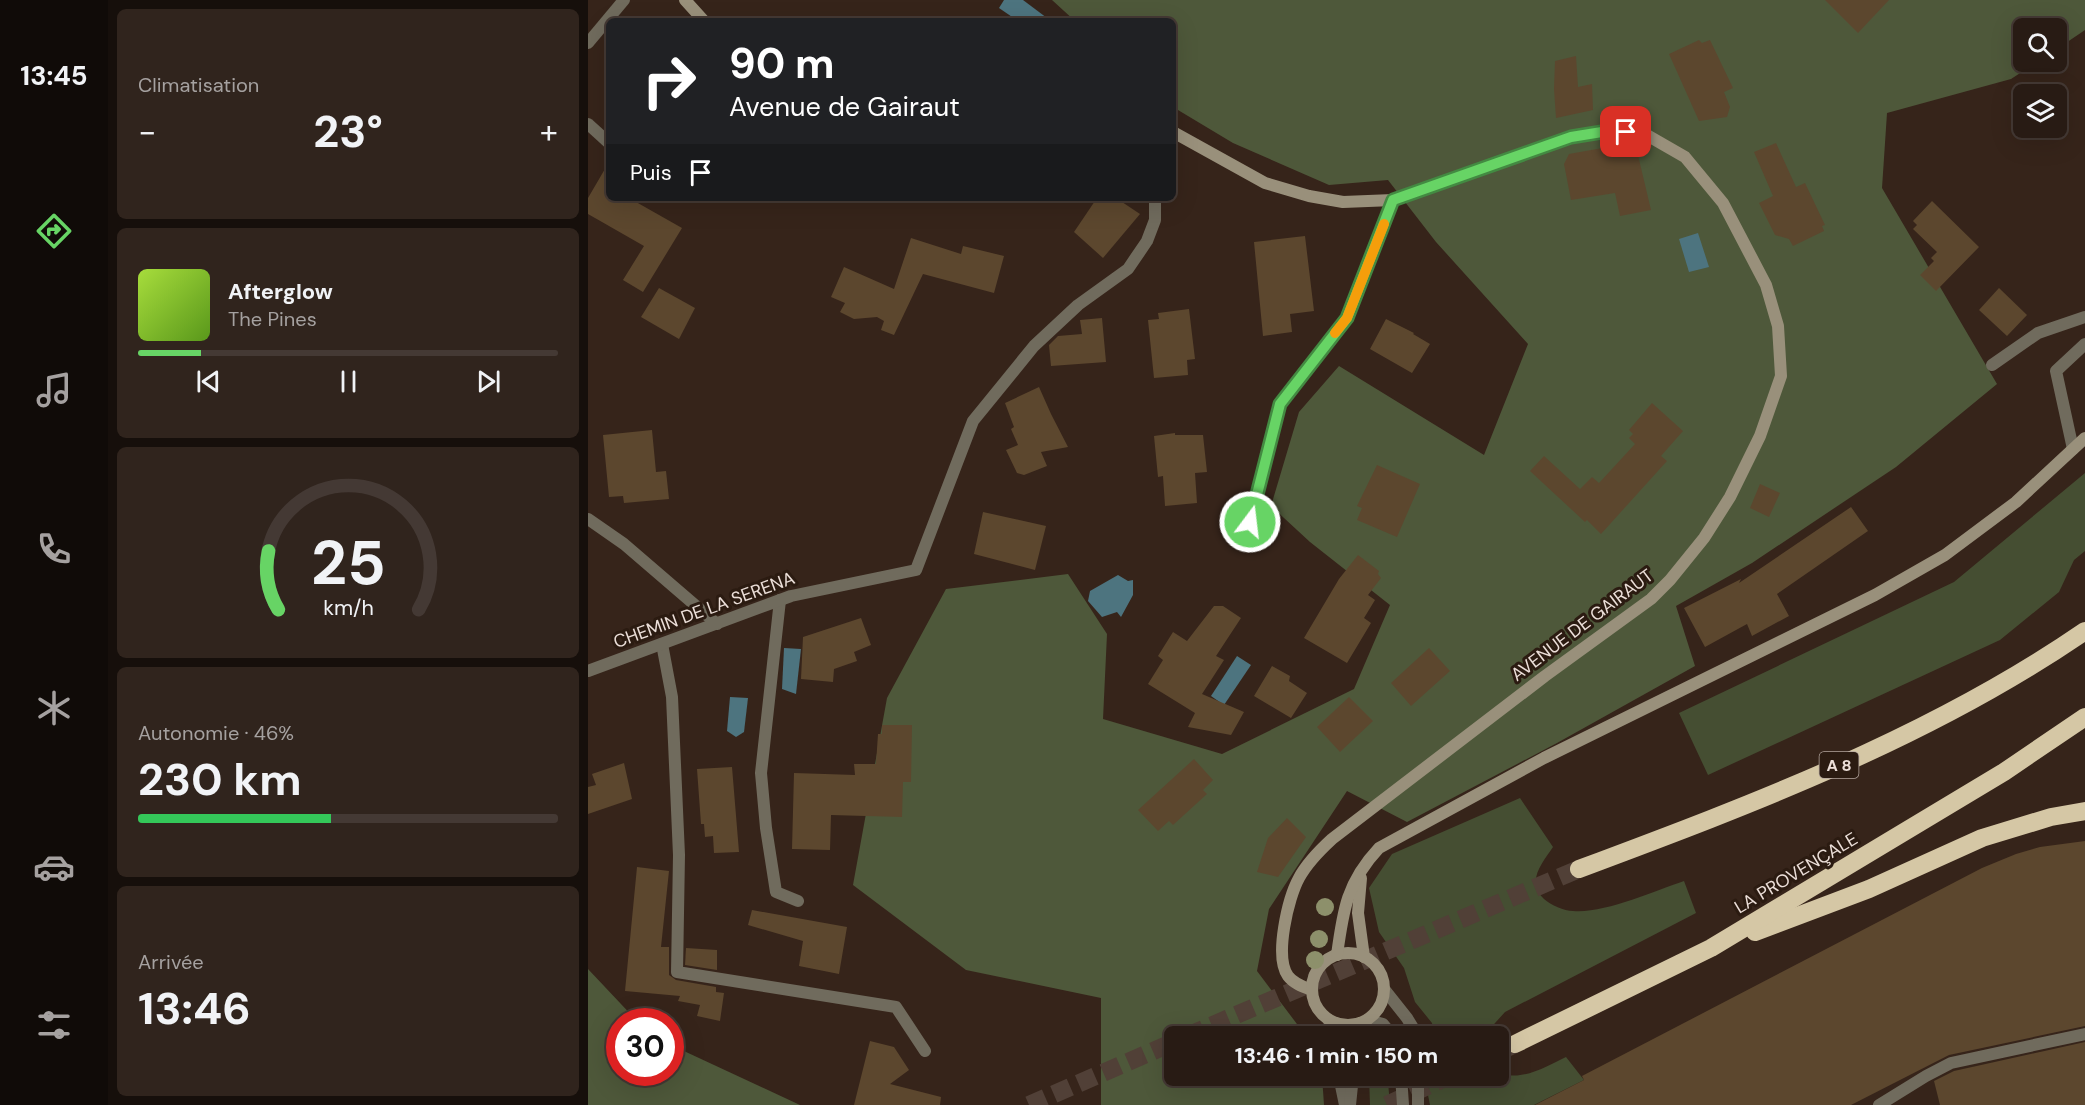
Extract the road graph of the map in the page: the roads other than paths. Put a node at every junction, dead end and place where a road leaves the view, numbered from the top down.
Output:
1 (624, 0) edge
2 (685, 0) edge
3 (609, 18) edge
4 (701, 18) edge
5 (606, 22) edge
6 (588, 43) edge
7 (588, 124) edge
8 (1176, 134) edge
9 (606, 140) edge
10 (1393, 200) junction
11 (1155, 201) edge
12 (2085, 317) edge
13 (2085, 344) edge
14 (1992, 365) dead end
15 (2085, 438) edge
16 (2073, 449) junction
17 (588, 519) edge
18 (1250, 522) dead end
19 (780, 600) junction
20 (717, 624) junction
21 (2085, 631) edge
22 (662, 644) junction
23 (588, 671) edge
24 (2085, 717) edge
25 (2085, 811) edge
26 (1366, 863) junction
27 (1579, 869) tunnel mouth
28 (798, 901) dead end
29 (1711, 948) junction
30 (1337, 955) junction
31 (1364, 957) junction
32 (1384, 989) junction
33 (1312, 990) junction
34 (1329, 1020) junction
35 (1330, 1026) edge
36 (1347, 1026) edge
37 (1361, 1026) edge
38 (1368, 1026) edge
39 (1385, 1026) edge
40 (1412, 1026) edge
41 (2085, 1034) edge
42 (1515, 1044) tunnel mouth
43 (925, 1051) dead end
44 (1341, 1086) edge
45 (1352, 1086) edge
46 (1401, 1086) edge
47 (1418, 1086) edge
48 (1344, 1105) edge
49 (1350, 1105) edge
50 (1402, 1105) edge
51 (1418, 1105) edge
52 (1879, 1105) edge

1 - 3 street
2 - 4 street
5 - 6 street
7 - 9 street
8 - 10 street, AVENUE DE GAIRAUT
10 - 18 street
10 - 33 street, AVENUE DE GAIRAUT
11 - 19 street, CHEMIN DE LA SERENA
12 - 14 street
13 - 16 street
15 - 16 street
16 - 26 street
17 - 20 street
19 - 20 street, CHEMIN DE LA SERENA
19 - 28 street
20 - 22 street, CHEMIN DE LA SERENA
21 - 27 highway, A 8
22 - 23 street, CHEMIN DE LA SERENA
22 - 43 street
24 - 29 highway, LA PROVENÇALE
25 - 29 highway
26 - 30 street
26 - 31 street
29 - 42 highway, LA PROVENÇALE
30 - 31 street
30 - 33 street
31 - 32 street
32 - 37 street
32 - 40 street
33 - 34 street
34 - 35 street
34 - 36 street
38 - 39 street
41 - 52 street
44 - 48 street
45 - 49 street
46 - 50 street
47 - 51 street

